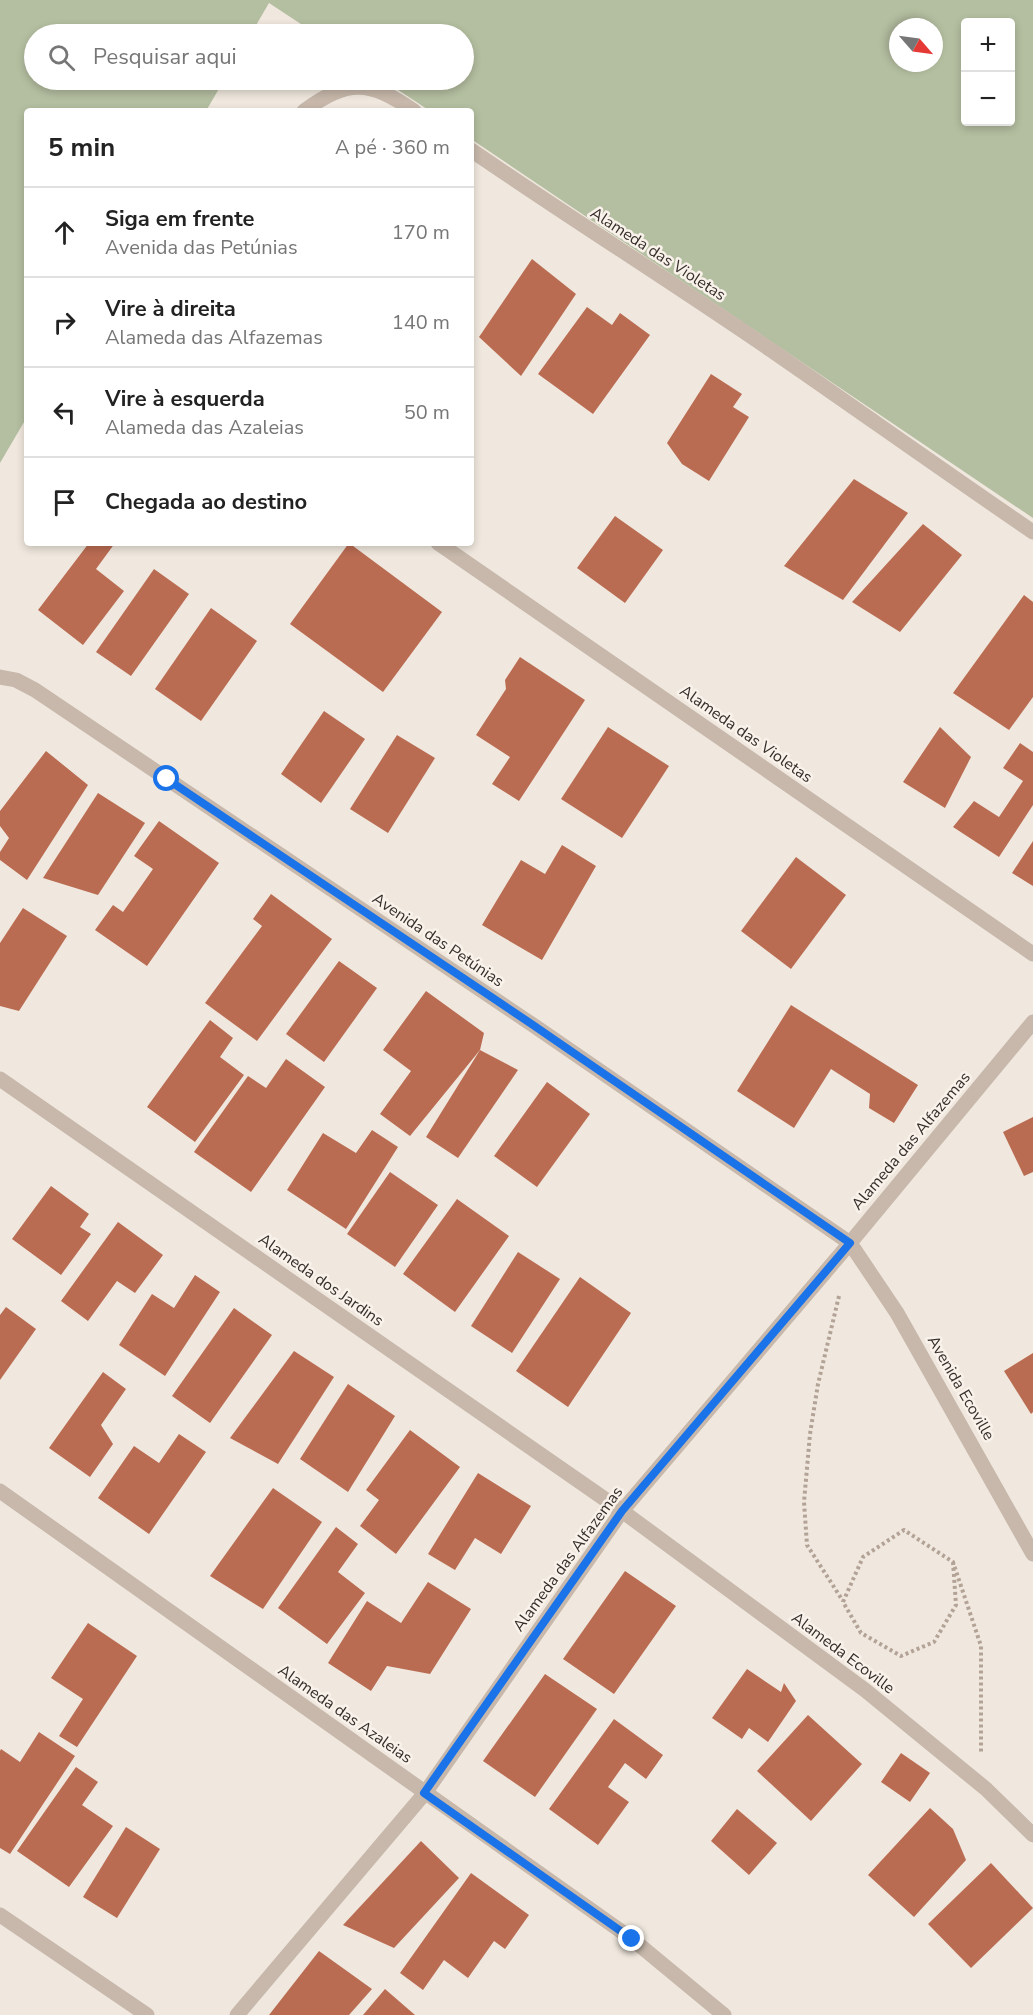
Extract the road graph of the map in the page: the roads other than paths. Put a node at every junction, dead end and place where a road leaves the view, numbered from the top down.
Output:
1 (340, 90) edge
2 (374, 90) edge
3 (308, 108) edge
4 (410, 108) edge
5 (474, 152) edge
6 (1033, 532) edge
7 (442, 546) edge
8 (0, 677) edge
9 (1033, 954) edge
10 (1033, 1022) edge
11 (0, 1079) edge
12 (850, 1243) junction
13 (0, 1491) edge
14 (622, 1511) junction
15 (1033, 1554) edge
16 (424, 1793) junction
17 (1033, 1835) edge
18 (0, 1915) edge
19 (147, 2015) edge
20 (237, 2015) edge
21 (724, 2015) edge

1 - 3 street
2 - 4 street
5 - 6 street, Alameda das Violetas
7 - 9 street, Alameda das Violetas
8 - 12 street, Avenida das Petúnias
10 - 12 street, Alameda das Alfazemas
11 - 14 street, Alameda dos Jardins
12 - 14 street, Alameda das Alfazemas
12 - 15 street, Avenida Ecoville
13 - 16 street, Alameda das Azaleias
14 - 16 street, Alameda das Alfazemas
14 - 17 street, Alameda Ecoville
16 - 20 street, Alameda das Alfazemas
16 - 21 street, Alameda das Azaleias
18 - 19 street

